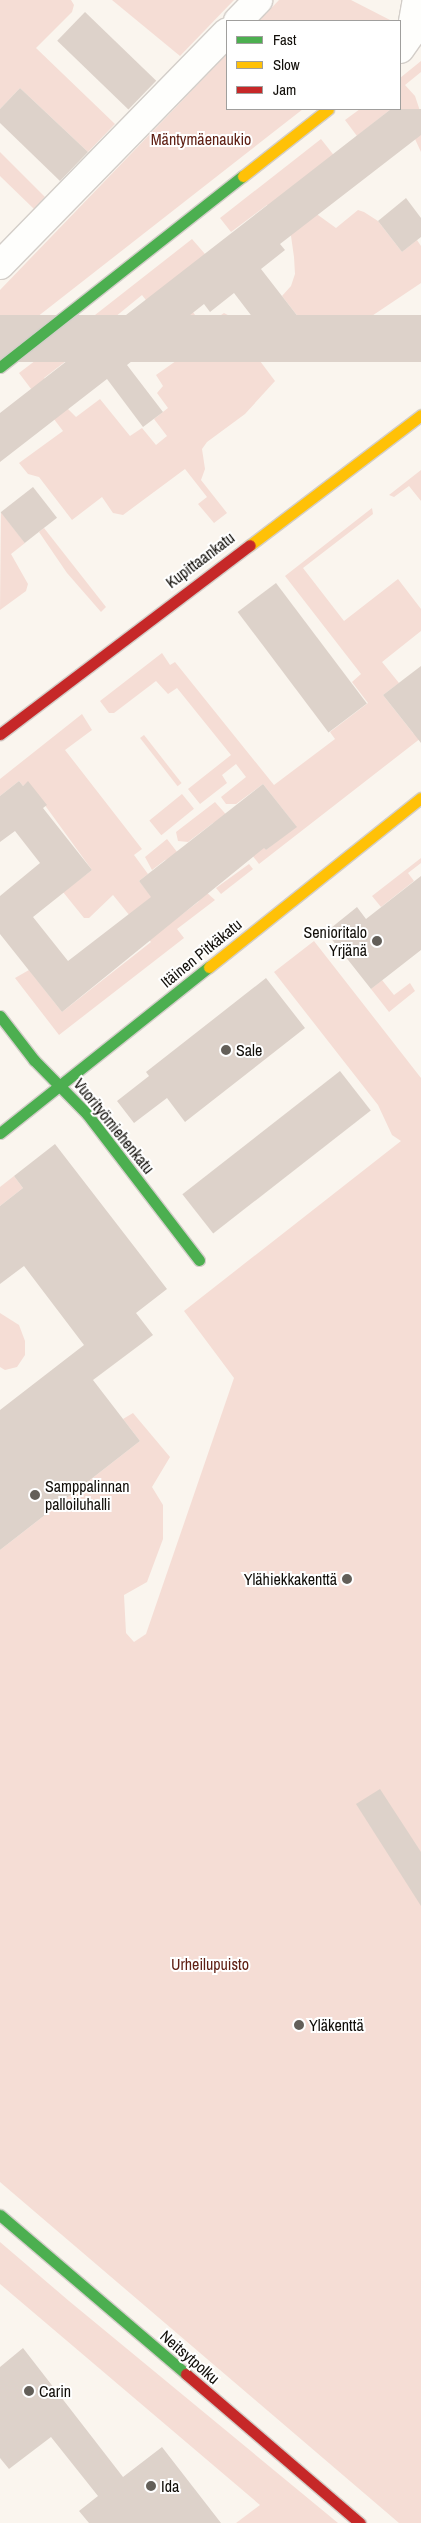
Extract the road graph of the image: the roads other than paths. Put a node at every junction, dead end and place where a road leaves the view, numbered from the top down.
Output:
1 (258, 0) edge
2 (417, 0) edge
3 (239, 20) edge
4 (226, 33) edge
5 (401, 47) edge
6 (327, 110) edge
7 (0, 266) edge
8 (0, 367) edge
9 (421, 415) edge
10 (0, 734) edge
11 (421, 798) edge
12 (0, 1016) edge
13 (60, 1087) junction
14 (0, 1133) edge
15 (199, 1260) dead end
16 (0, 2215) edge
17 (360, 2523) edge

1 - 3 street
2 - 5 street
4 - 7 street
6 - 8 street
9 - 10 street, Kupittaankatu
11 - 13 street, Itäinen Pitkäkatu
12 - 13 street, Vuorityömiehenkatu
13 - 14 street, Itäinen Pitkäkatu
13 - 15 street, Vuorityömiehenkatu
16 - 17 street, Neitsytpolku

